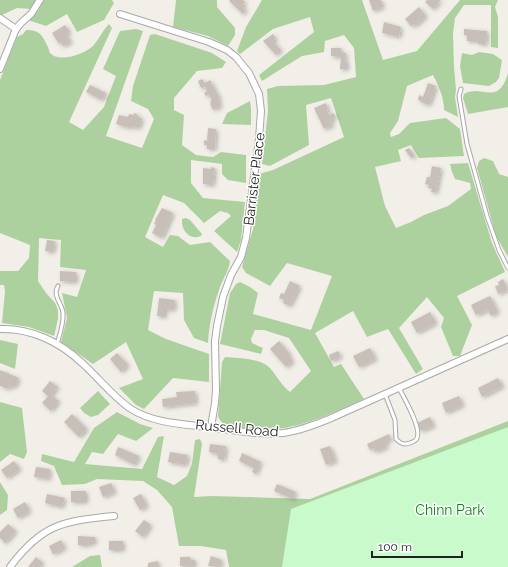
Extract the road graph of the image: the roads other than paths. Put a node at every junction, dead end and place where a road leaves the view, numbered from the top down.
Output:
1 (40, 0) edge
2 (120, 14) dead end
3 (0, 18) edge
4 (16, 29) junction
5 (0, 69) edge
6 (461, 89) dead end
7 (508, 268) edge
8 (58, 286) dead end
9 (0, 329) edge
10 (508, 339) edge
11 (57, 344) junction
12 (399, 388) junction
13 (385, 394) junction
14 (210, 427) junction
15 (114, 516) dead end
16 (10, 567) edge

1 - 4 street
2 - 14 street, Barrister Place
3 - 4 street
4 - 5 street
6 - 7 lane
8 - 11 lane
9 - 11 street, Russell Road
10 - 12 street, Russell Road
11 - 14 street, Russell Road
12 - 13 street, Russell Road
12 - 13 lane
13 - 14 street, Russell Road
15 - 16 street

